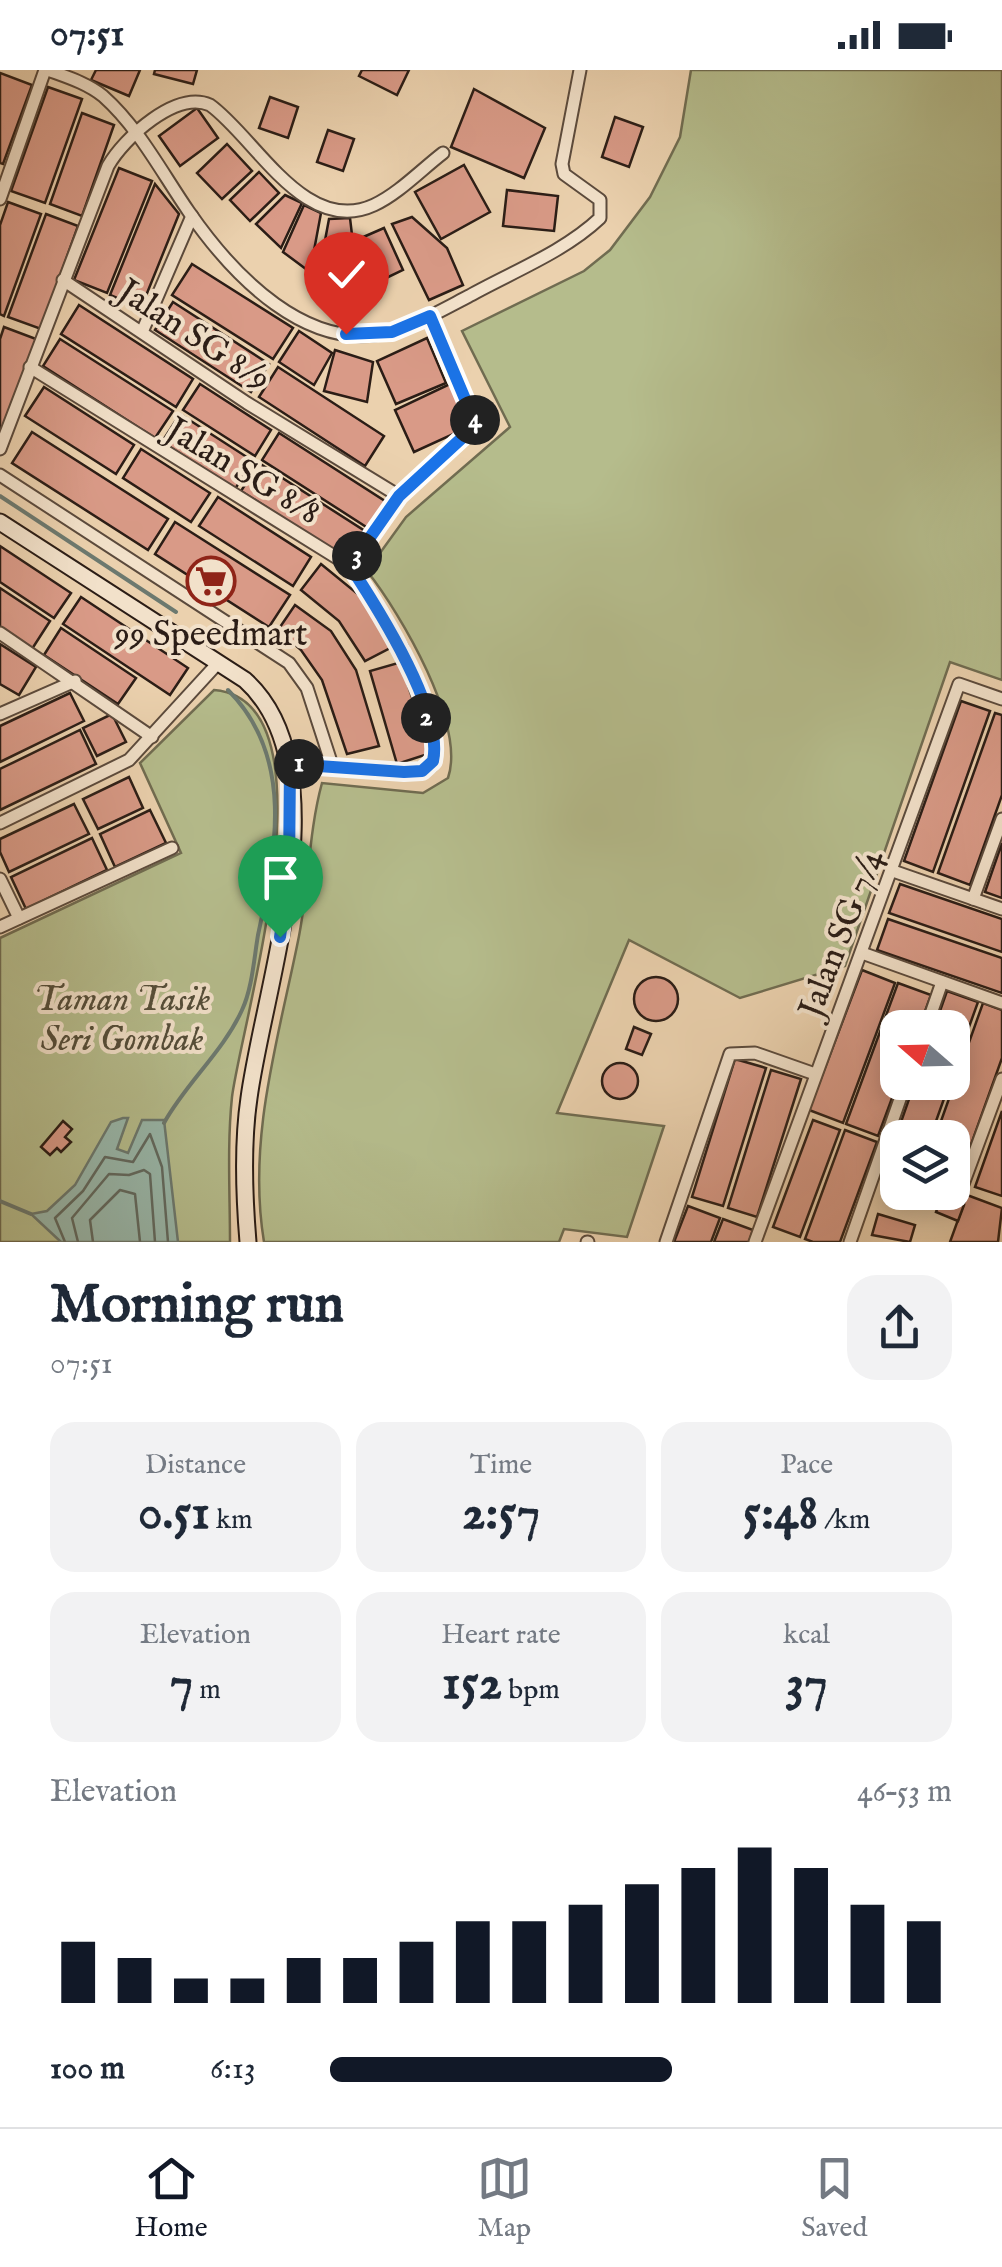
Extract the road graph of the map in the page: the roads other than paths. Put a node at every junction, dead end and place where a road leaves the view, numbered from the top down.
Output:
1 (46, 70) edge
2 (580, 70) edge
3 (137, 134) junction
4 (442, 153) dead end
5 (0, 199) edge
6 (192, 216) junction
7 (63, 280) junction
8 (430, 316) junction
9 (142, 332) junction
10 (30, 367) junction
11 (0, 449) edge
12 (0, 476) edge
13 (399, 496) junction
14 (0, 522) edge
15 (350, 566) junction
16 (0, 632) edge
17 (218, 663) junction
18 (75, 681) junction
19 (1002, 699) edge
20 (0, 714) edge
21 (152, 737) junction
22 (290, 764) junction
23 (332, 765) junction
24 (1002, 819) edge
25 (0, 823) edge
26 (172, 848) dead end
27 (893, 871) junction
28 (0, 880) edge
29 (973, 898) junction
30 (1002, 909) edge
31 (19, 918) junction
32 (0, 927) edge
33 (862, 953) junction
34 (942, 982) junction
35 (1002, 1003) edge
36 (932, 1010) edge
37 (816, 1074) junction
38 (1002, 1079) edge
39 (900, 1100) edge
40 (970, 1165) edge
41 (248, 1242) edge
42 (666, 1242) edge
43 (756, 1242) edge
44 (850, 1242) edge

1 - 3 street
1 - 5 street
2 - 8 street
3 - 4 street
3 - 6 street
3 - 7 street
6 - 8 street
6 - 9 street
7 - 9 street, Jalan SG 8/9
7 - 10 street
8 - 13 street
9 - 13 street, Jalan SG 8/9
10 - 11 street
10 - 15 street, Jalan SG 8/8
12 - 23 street
13 - 15 street
14 - 17 street
15 - 23 street, Jalan SG 8/8
16 - 18 street
17 - 21 street
17 - 22 street
18 - 20 street
18 - 21 street
19 - 27 street, Jalan SG 7/4
21 - 25 street
22 - 23 street
22 - 41 street
24 - 29 street
26 - 31 street
27 - 29 street
27 - 33 street, Jalan SG 7/4
28 - 31 street
29 - 30 street
31 - 32 street
33 - 34 street
33 - 37 street, Jalan SG 7/4
34 - 35 street
34 - 36 street
37 - 42 street
37 - 43 street, Jalan SG 7/4
38 - 40 street
39 - 44 street

